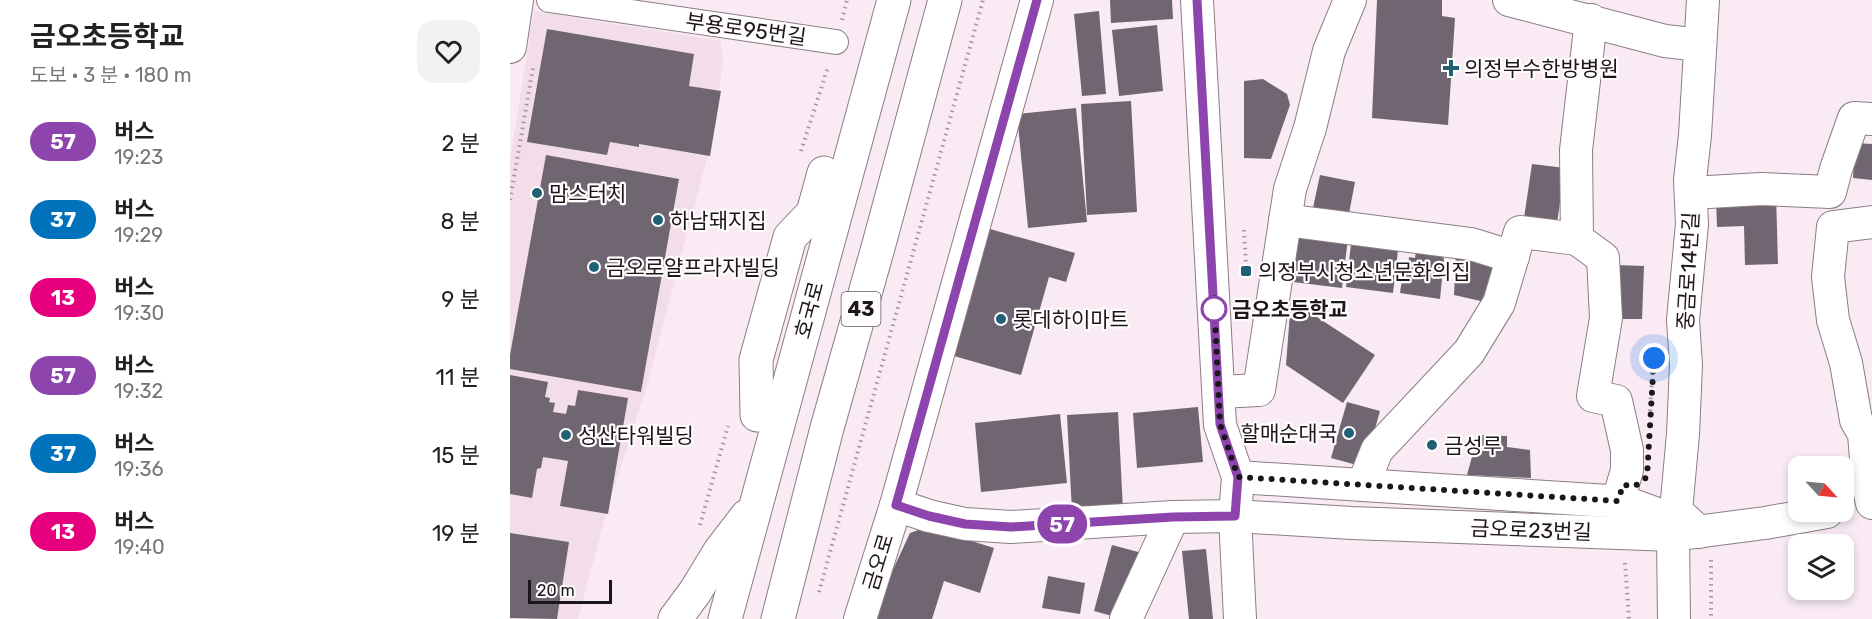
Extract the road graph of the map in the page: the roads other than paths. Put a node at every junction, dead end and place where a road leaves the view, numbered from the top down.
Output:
1 (517, 0) edge
2 (549, 0) edge
3 (894, 0) edge
4 (945, 0) edge
5 (1037, 0) edge
6 (1197, 0) edge
7 (1350, 0) edge
8 (1509, 0) edge
9 (1703, 0) edge
10 (1591, 20) junction
11 (836, 42) road end
12 (1700, 45) junction
13 (523, 53) edge
14 (867, 98) junction
15 (1872, 119) edge
16 (1691, 193) junction
17 (1285, 220) junction
18 (1872, 222) edge
19 (1578, 239) junction
20 (1513, 257) junction
21 (1219, 392) junction
22 (1238, 477) junction
23 (1363, 485) junction
24 (1618, 501) junction
25 (757, 503) junction
26 (1872, 503) edge
27 (896, 505) junction
28 (1854, 506) edge
29 (1235, 516) junction
30 (1173, 517) junction
31 (1788, 520) edge
32 (1696, 540) junction
33 (709, 541) junction
34 (675, 619) edge
35 (724, 619) edge
36 (778, 619) edge
37 (860, 619) edge
38 (1126, 619) edge
39 (1240, 619) edge
40 (1674, 619) edge

1 - 13 street
2 - 11 street, 부용로95번길
3 - 14 main road, 호국로 / 43
4 - 36 main road, 43
5 - 27 street, 금오로
6 - 21 street
7 - 17 street
8 - 10 street
9 - 12 street, 중금로14번길
10 - 12 street
10 - 19 street
12 - 16 street, 중금로14번길
14 - 25 main road, 호국로 / 43
14 - 33 main road
15 - 16 street
16 - 32 street, 중금로14번길
17 - 20 street
17 - 21 street
18 - 26 street
19 - 20 street
19 - 24 street
20 - 23 street
21 - 22 street
22 - 23 street
22 - 29 street
23 - 24 street
24 - 32 street
25 - 33 main road
25 - 35 main road, 호국로 / 43
26 - 28 street
27 - 30 street, 금오로
27 - 37 street, 금오로
29 - 30 street, 금오로
29 - 32 street, 금오로23번길
29 - 39 street
30 - 38 street
31 - 32 street, 금오로23번길
32 - 40 street
33 - 34 main road

